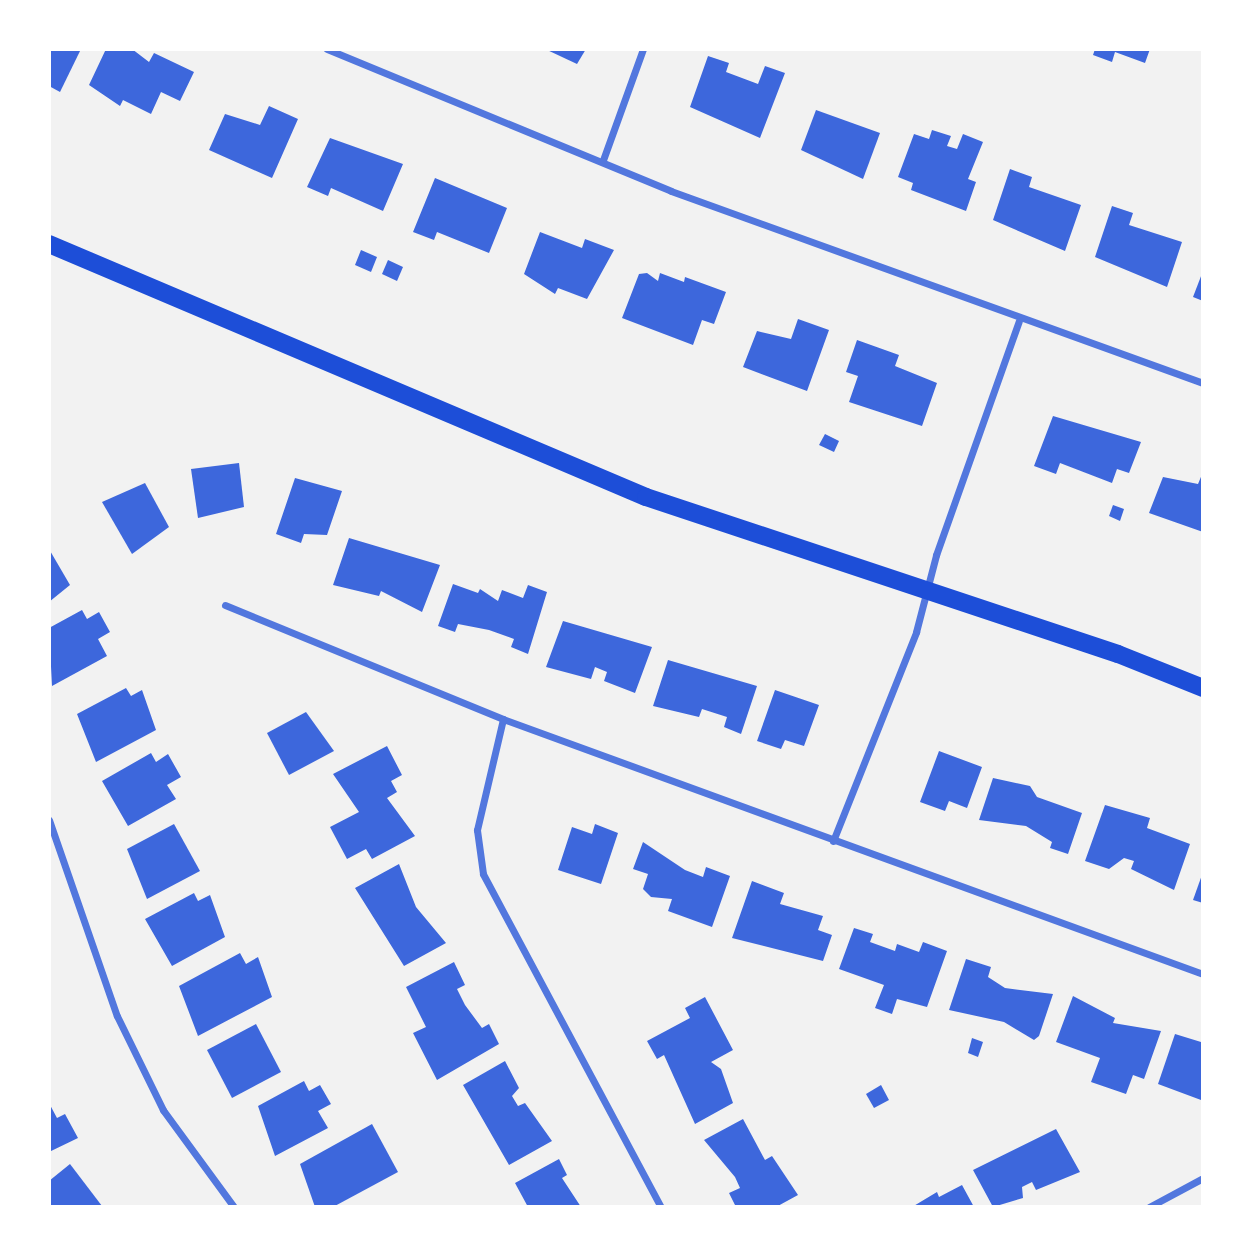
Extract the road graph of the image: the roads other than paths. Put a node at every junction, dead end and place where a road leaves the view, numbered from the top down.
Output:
1 (327, 49) edge
2 (643, 49) edge
3 (603, 160) junction
4 (49, 244) edge
5 (1019, 321) junction
6 (1203, 383) edge
7 (926, 593) junction
8 (225, 606) dead end
9 (1203, 688) edge
10 (503, 719) junction
11 (49, 820) edge
12 (832, 841) junction
13 (1203, 974) edge
14 (1203, 1178) edge
15 (234, 1207) edge
16 (661, 1207) edge
17 (1149, 1207) edge

1 - 3 street
2 - 3 street
3 - 5 street
4 - 7 main road
5 - 6 street
5 - 7 street
7 - 9 main road
7 - 12 street
8 - 10 street
10 - 12 street
10 - 16 street
11 - 15 street
12 - 13 street
14 - 17 street

